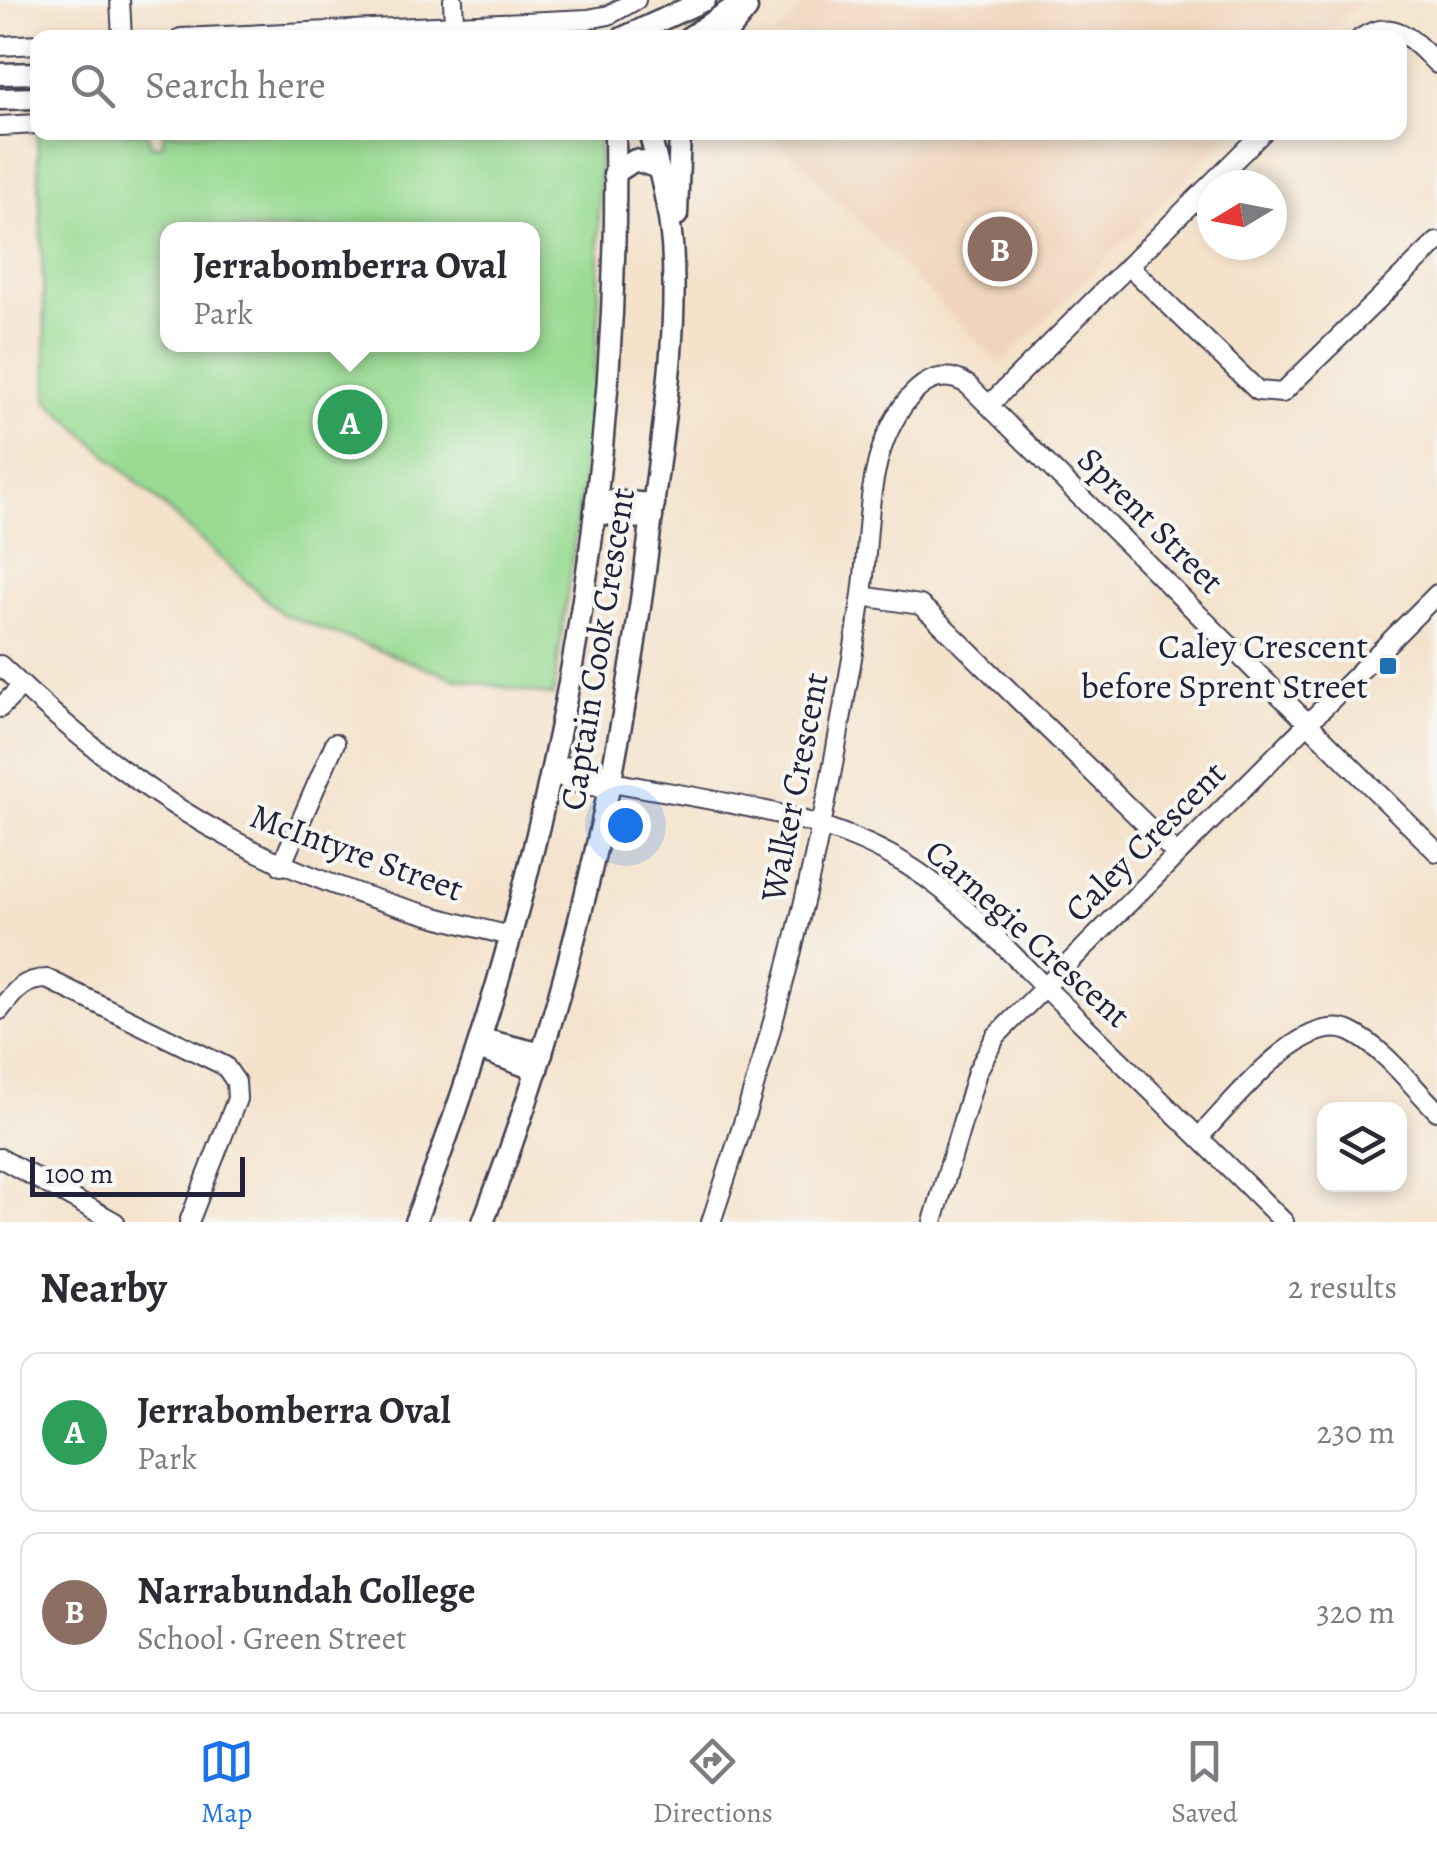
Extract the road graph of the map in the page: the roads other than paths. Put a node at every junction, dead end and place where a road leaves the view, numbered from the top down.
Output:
1 (120, 0) edge
2 (453, 0) edge
3 (636, 0) edge
4 (705, 0) edge
5 (745, 0) edge
6 (754, 0) edge
7 (454, 25) junction
8 (122, 30) edge
9 (349, 30) edge
10 (642, 30) edge
11 (700, 30) edge
12 (729, 30) edge
13 (1407, 38) edge
14 (30, 44) edge
15 (0, 46) edge
16 (1437, 64) edge
17 (30, 72) edge
18 (0, 74) edge
19 (30, 98) edge
20 (0, 99) edge
21 (30, 124) edge
22 (0, 126) edge
23 (606, 140) edge
24 (615, 140) edge
25 (651, 140) edge
26 (680, 140) edge
27 (1255, 140) edge
28 (658, 168) junction
29 (614, 174) junction
30 (1437, 242) edge
31 (1129, 266) junction
32 (674, 294) junction
33 (939, 376) joint
34 (989, 404) junction
35 (595, 505) junction
36 (653, 510) junction
37 (1437, 594) edge
38 (862, 596) junction
39 (0, 665) edge
40 (22, 686) junction
41 (0, 708) edge
42 (1308, 724) junction
43 (336, 743) dead end
44 (552, 770) junction
45 (612, 782) junction
46 (821, 827) junction
47 (1437, 852) edge
48 (1174, 853) junction
49 (281, 866) junction
50 (511, 936) junction
51 (1046, 988) junction
52 (0, 1010) edge
53 (479, 1044) junction
54 (539, 1062) junction
55 (1437, 1110) edge
56 (1199, 1137) junction
57 (0, 1158) edge
58 (115, 1222) edge
59 (189, 1222) edge
60 (415, 1222) edge
61 (483, 1222) edge
62 (711, 1222) edge
63 (933, 1222) edge
64 (1284, 1222) edge

1 - 8 street
2 - 7 street
3 - 7 street
4 - 10 main road
5 - 11 main road
6 - 12 main road
7 - 9 street
13 - 16 street
14 - 15 street
17 - 18 main road
19 - 20 main road
21 - 22 street
23 - 29 main road
24 - 29 main road, Captain Cook Crescent
25 - 28 main road, Captain Cook Crescent
26 - 32 main road
27 - 31 street
28 - 29 main road
28 - 32 main road, Captain Cook Crescent
29 - 35 main road, Captain Cook Crescent
30 - 31 street
31 - 34 street
32 - 36 main road, Captain Cook Crescent
33 - 34 street, Sprent Street
33 - 38 street, Walker Crescent
34 - 42 street, Sprent Street
35 - 36 main road
35 - 44 main road, Captain Cook Crescent
36 - 45 main road, Captain Cook Crescent
37 - 42 street, Caley Crescent
38 - 46 street, Walker Crescent
38 - 48 street
39 - 40 street, McIntyre Street
40 - 41 street
40 - 49 street, McIntyre Street
42 - 47 street, Sprent Street
42 - 48 street, Caley Crescent
43 - 49 street
44 - 45 street, Carnegie Crescent
44 - 50 main road, Captain Cook Crescent
45 - 46 street, Carnegie Crescent
45 - 54 main road, Captain Cook Crescent
46 - 51 street, Carnegie Crescent
46 - 62 street, Walker Crescent
48 - 51 street, Caley Crescent
49 - 50 street, McIntyre Street
50 - 53 main road, Captain Cook Crescent
51 - 56 street, Carnegie Crescent
51 - 63 street, Caley Crescent
52 - 59 street
53 - 54 main road
53 - 60 main road, Captain Cook Crescent
54 - 61 main road, Captain Cook Crescent
55 - 56 street
56 - 64 street, Carnegie Crescent
57 - 58 street

